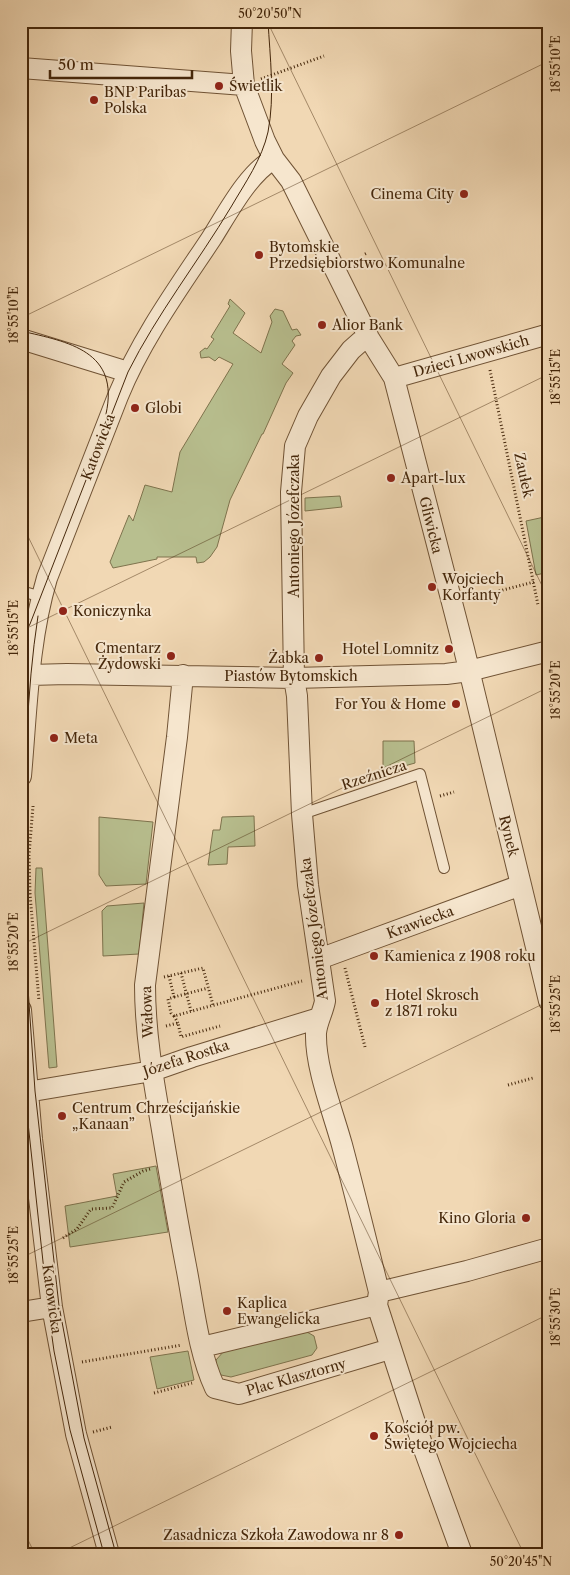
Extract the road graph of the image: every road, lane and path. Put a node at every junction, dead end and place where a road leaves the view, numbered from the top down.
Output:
1 (242, 21) edge
2 (324, 56) dead end
3 (21, 68) edge
4 (236, 84) junction
5 (274, 159) junction
6 (549, 334) edge
7 (369, 338) junction
8 (21, 339) edge
9 (486, 351) junction
10 (128, 372) junction
11 (394, 378) junction
12 (534, 582) junction
13 (21, 591) edge
14 (499, 591) dead end
15 (42, 597) junction
16 (538, 605) dead end
17 (549, 650) edge
18 (469, 671) junction
19 (26, 675) edge
20 (183, 675) junction
21 (294, 678) junction
22 (21, 776) edge
23 (33, 806) dead end
24 (302, 814) junction
25 (444, 868) dead end
26 (521, 885) junction
27 (341, 951) junction
28 (319, 958) junction
29 (181, 973) junction
30 (170, 976) junction
31 (159, 978) dead end
32 (305, 980) dead end
33 (208, 988) junction
34 (186, 994) junction
35 (174, 996) junction
36 (549, 1002) edge
37 (213, 1005) junction
38 (30, 1006) edge
39 (191, 1011) junction
40 (174, 1016) junction
41 (319, 1018) junction
42 (178, 1023) junction
43 (226, 1024) dead end
44 (159, 1029) dead end
45 (366, 1047) dead end
46 (152, 1071) junction
47 (533, 1078) dead end
48 (508, 1084) dead end
49 (24, 1092) edge
50 (168, 1167) junction
51 (62, 1229) dead end
52 (63, 1238) junction
53 (64, 1245) dead end
54 (549, 1248) edge
55 (378, 1299) junction
56 (52, 1307) junction
57 (21, 1312) edge
58 (196, 1345) junction
59 (390, 1349) junction
60 (78, 1355) dead end
61 (199, 1381) dead end
62 (154, 1393) dead end
63 (91, 1423) dead end
64 (112, 1426) dead end
65 (93, 1432) junction
66 (96, 1441) dead end
67 (110, 1554) edge
68 (462, 1554) edge

1 - 4 street, Gliwicka
2 - 4 path
3 - 4 street
4 - 5 street, Gliwicka
5 - 7 street, Gliwicka
5 - 10 street, Katowicka
6 - 9 street, Dzieci Lwowskich
7 - 11 street, Gliwicka
7 - 21 street, Antoniego Józefczaka
8 - 10 street
9 - 11 street, Dzieci Lwowskich
9 - 12 path, Zaułek
10 - 15 street, Katowicka
11 - 18 street, Gliwicka
12 - 14 path
12 - 16 path, Zaułek
13 - 15 lane
15 - 19 street, Katowicka
17 - 18 street, Piastów Bytomskich
18 - 21 street, Piastów Bytomskich
18 - 26 street, Rynek
19 - 20 street, Piastów Bytomskich
19 - 22 street, Katowicka
20 - 21 street, Piastów Bytomskich
20 - 46 street, Wałowa
21 - 24 street, Antoniego Józefczaka
23 - 38 path
24 - 25 lane, Rzeźnicza
24 - 28 street, Antoniego Józefczaka
26 - 27 street, Krawiecka
26 - 36 street, Rynek
27 - 28 street, Krawiecka
27 - 45 path
28 - 41 street, Antoniego Józefczaka
29 - 30 path
29 - 33 path
29 - 34 path
30 - 31 path
30 - 35 path
32 - 37 path
33 - 34 path
33 - 37 path
34 - 35 path
34 - 39 path
35 - 40 path
37 - 39 path
38 - 49 street, Katowicka
39 - 40 path
40 - 42 path
41 - 46 street, Józefa Rostka
41 - 55 street, Antoniego Józefczaka
42 - 43 path
42 - 44 path
46 - 49 street, Józefa Rostka
46 - 50 street, Wałowa
47 - 48 path
49 - 56 street, Katowicka
50 - 52 path
50 - 58 street, Wałowa
51 - 52 path
52 - 53 path
54 - 55 street
55 - 58 street
55 - 59 street, Antoniego Józefczaka
56 - 57 street
56 - 67 street, Katowicka
58 - 59 street, Plac Klasztorny
58 - 60 path
59 - 68 street, Antoniego Józefczaka
61 - 62 path
63 - 65 path
64 - 65 path
65 - 66 path

